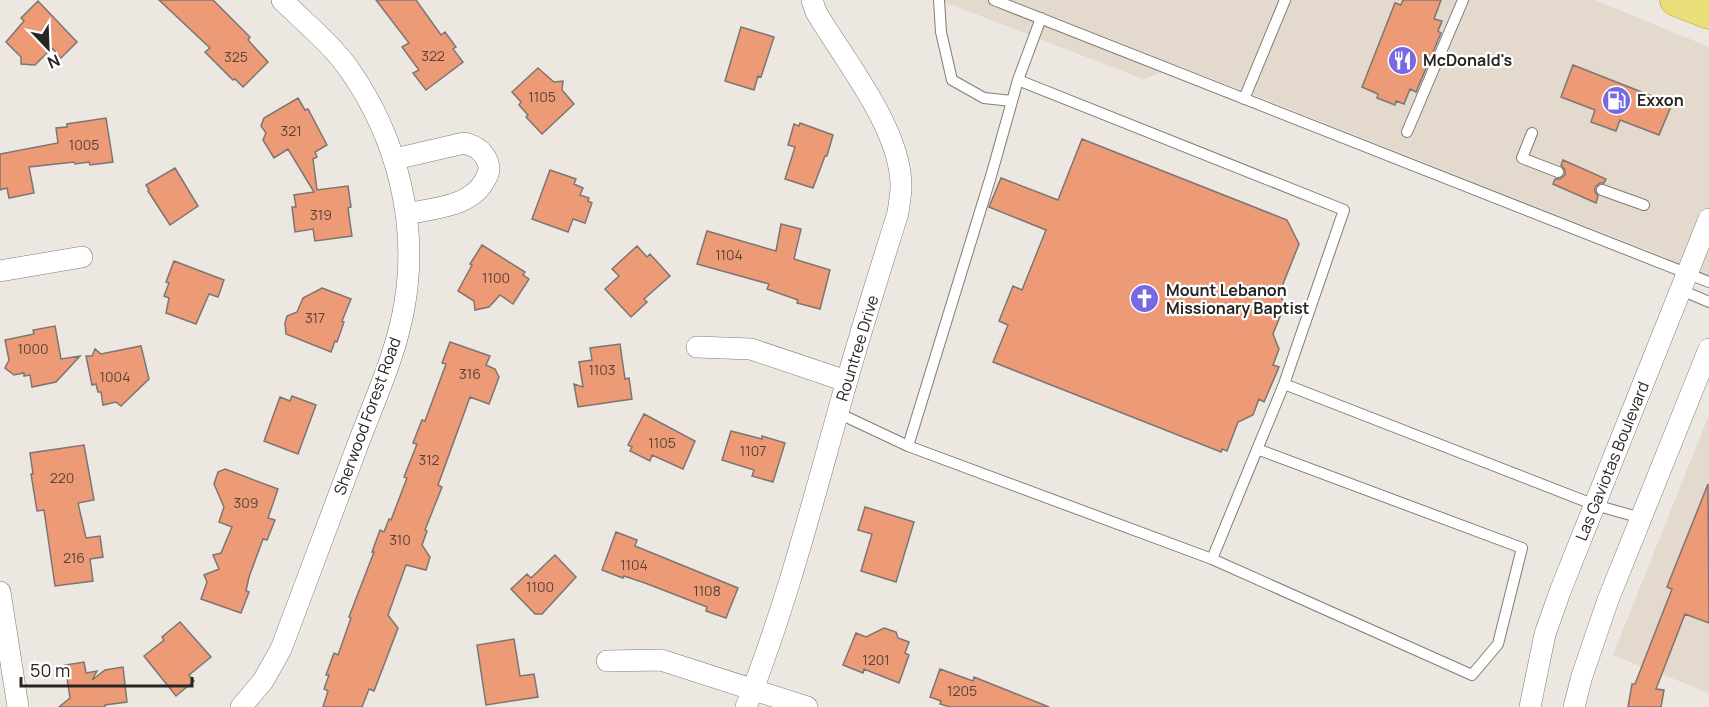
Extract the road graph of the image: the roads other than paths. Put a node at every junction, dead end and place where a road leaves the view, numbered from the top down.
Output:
1 (282, 0) edge
2 (812, 0) edge
3 (939, 0) edge
4 (994, 0) edge
5 (1285, 0) edge
6 (1463, 0) edge
7 (1676, 0) edge
8 (1709, 13) edge
9 (1041, 18) junction
10 (1018, 80) junction
11 (1244, 99) junction
12 (1012, 101) junction
13 (1407, 132) dead end
14 (1532, 133) dead end
15 (395, 159) junction
16 (1558, 172) dead end
17 (1602, 189) dead end
18 (1644, 205) dead end
19 (406, 214) junction
20 (1709, 219) edge
21 (82, 257) dead end
22 (0, 271) edge
23 (1684, 282) junction
24 (1709, 282) edge
25 (1709, 302) edge
26 (697, 347) dead end
27 (1709, 349) edge
28 (846, 381) junction
29 (1284, 384) junction
30 (838, 413) junction
31 (908, 446) junction
32 (1257, 449) junction
33 (1594, 505) junction
34 (1641, 518) junction
35 (1212, 559) junction
36 (0, 592) edge
37 (607, 661) dead end
38 (749, 699) edge
39 (18, 707) edge
40 (241, 707) edge
41 (807, 707) edge
42 (1530, 707) edge
43 (1575, 707) edge

1 - 15 street, Sherwood Forest Road
2 - 28 street, Rountree Drive
3 - 12 lane
4 - 9 lane
5 - 11 lane
6 - 13 lane
7 - 8 main road
9 - 10 lane
9 - 11 lane
10 - 12 lane
10 - 29 lane
11 - 23 lane
12 - 31 lane
14 - 16 lane
15 - 19 street, Sherwood Forest Road
15 - 19 street
17 - 18 lane
19 - 40 street, Sherwood Forest Road
20 - 23 street, Las Gaviotas Boulevard
21 - 22 street
23 - 24 lane
23 - 25 lane
23 - 33 street, Las Gaviotas Boulevard
26 - 28 street
27 - 34 street
28 - 30 street, Rountree Drive
29 - 32 lane
29 - 33 lane
30 - 31 lane
30 - 38 street, Rountree Drive
31 - 35 lane
32 - 35 lane
32 - 35 lane
33 - 34 lane
33 - 42 street, Las Gaviotas Boulevard
34 - 43 street
36 - 39 street
37 - 38 street
38 - 41 street

